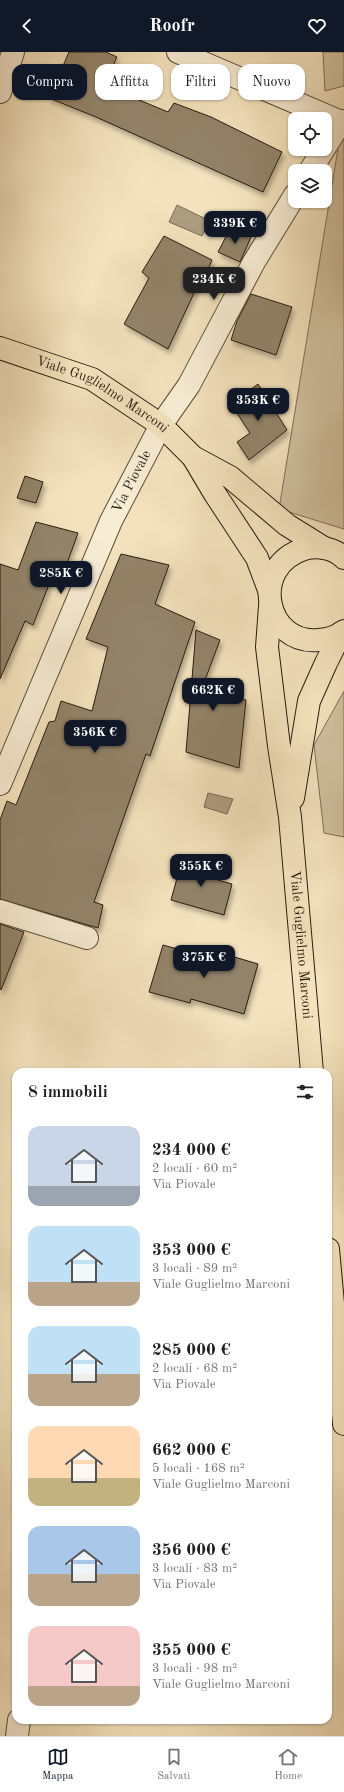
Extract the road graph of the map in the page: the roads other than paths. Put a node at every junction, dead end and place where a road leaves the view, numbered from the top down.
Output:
1 (13, 52) edge
2 (178, 52) edge
3 (0, 92) edge
4 (342, 121) edge
5 (332, 136) edge
6 (288, 206) edge
7 (0, 348) edge
8 (162, 425) junction
9 (194, 458) junction
10 (324, 548) junction
11 (344, 558) edge
12 (270, 598) junction
13 (343, 632) edge
14 (0, 784) edge
15 (290, 817) junction
16 (0, 911) edge
17 (87, 938) dead end
18 (312, 1068) edge
19 (332, 1293) edge
20 (344, 1424) edge
21 (18, 1724) edge
22 (17, 1736) edge

1 - 3 street
2 - 4 street
4 - 5 street
6 - 8 street, Via Piovale
7 - 8 main road, Viale Guglielmo Marconi
8 - 9 main road, Viale Guglielmo Marconi
8 - 14 street, Via Piovale
9 - 10 main road, Viale Guglielmo Marconi
9 - 12 main road, Viale Guglielmo Marconi
10 - 11 main road, Viale Guglielmo Marconi
10 - 12 main road
12 - 13 main road
12 - 15 main road, Viale Guglielmo Marconi
13 - 15 main road, Viale Guglielmo Marconi
15 - 18 main road, Viale Guglielmo Marconi
16 - 17 street
19 - 20 main road
21 - 22 street

